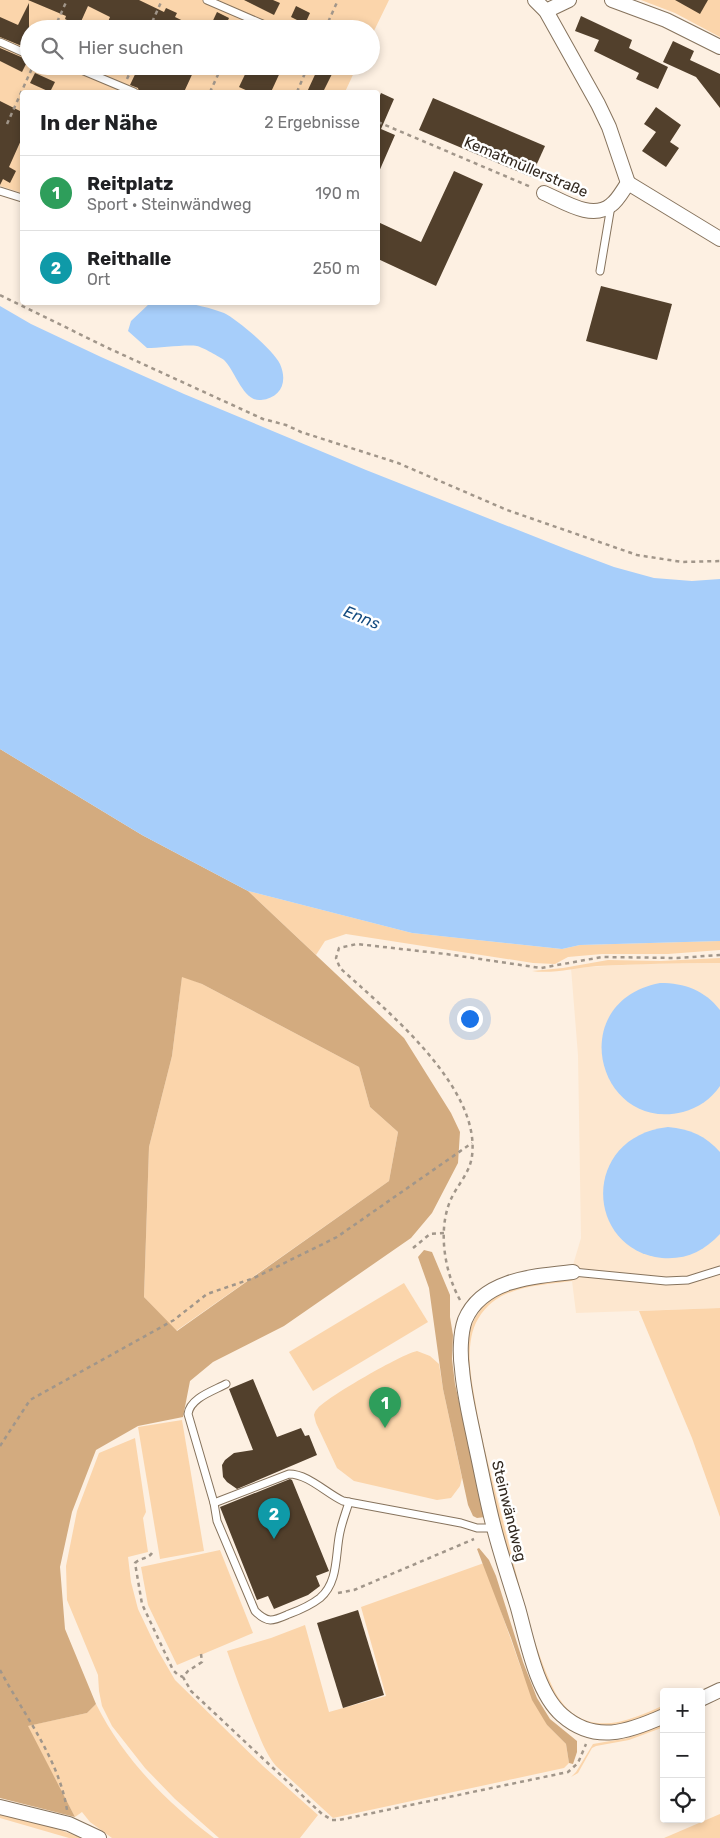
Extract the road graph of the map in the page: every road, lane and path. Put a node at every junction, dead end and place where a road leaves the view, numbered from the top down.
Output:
1 (67, 0) edge
2 (162, 0) edge
3 (207, 0) edge
4 (338, 0) edge
5 (535, 0) edge
6 (569, 0) edge
7 (612, 0) edge
8 (546, 11) junction
9 (58, 20) edge
10 (153, 20) edge
11 (253, 20) edge
12 (329, 20) edge
13 (0, 42) edge
14 (720, 47) edge
15 (20, 51) edge
16 (29, 75) edge
17 (93, 75) edge
18 (218, 75) edge
19 (304, 75) edge
20 (22, 90) edge
21 (129, 90) edge
22 (211, 90) edge
23 (298, 90) edge
24 (20, 95) edge
25 (380, 123) edge
26 (7, 124) dead end
27 (628, 184) junction
28 (0, 191) edge
29 (544, 193) joint
30 (20, 197) edge
31 (611, 205) junction
32 (720, 239) edge
33 (600, 271) dead end
34 (0, 295) edge
35 (20, 305) edge
36 (20, 305) edge
37 (720, 561) edge
38 (720, 954) edge
39 (472, 1143) junction
40 (445, 1233) junction
41 (413, 1248) dead end
42 (720, 1270) edge
43 (573, 1272) joint
44 (471, 1310) junction
45 (226, 1384) dead end
46 (0, 1446) edge
47 (349, 1502) junction
48 (214, 1503) junction
49 (491, 1528) junction
50 (152, 1553) dead end
51 (327, 1588) junction
52 (201, 1654) dead end
53 (0, 1670) edge
54 (183, 1678) junction
55 (720, 1690) edge
56 (705, 1697) edge
57 (660, 1718) edge
58 (592, 1731) junction
59 (0, 1807) edge
60 (69, 1824) junction
61 (99, 1838) edge

1 - 9 path
2 - 10 path
3 - 11 lane
4 - 12 path
5 - 8 street
6 - 8 street
7 - 14 street
8 - 27 street
13 - 15 lane
16 - 20 path
17 - 21 lane
18 - 22 path
19 - 23 path
24 - 26 path
25 - 29 path, Kematmüllerstraße
27 - 31 street
27 - 32 street
28 - 30 lane
29 - 31 street, Kematmüllerstraße
31 - 33 lane
34 - 35 path
36 - 37 path
38 - 39 path
39 - 40 path
39 - 46 path
40 - 41 path
40 - 44 path
42 - 43 lane
43 - 44 street, Steinwändweg
44 - 49 street, Steinwändweg
45 - 48 lane
47 - 48 lane
47 - 49 lane
47 - 51 lane
48 - 51 lane
49 - 51 path
49 - 58 street, Steinwändweg
50 - 54 path
52 - 54 path
53 - 60 path
54 - 58 path
55 - 56 street
57 - 58 street, Steinwändweg
59 - 60 street
60 - 61 street

